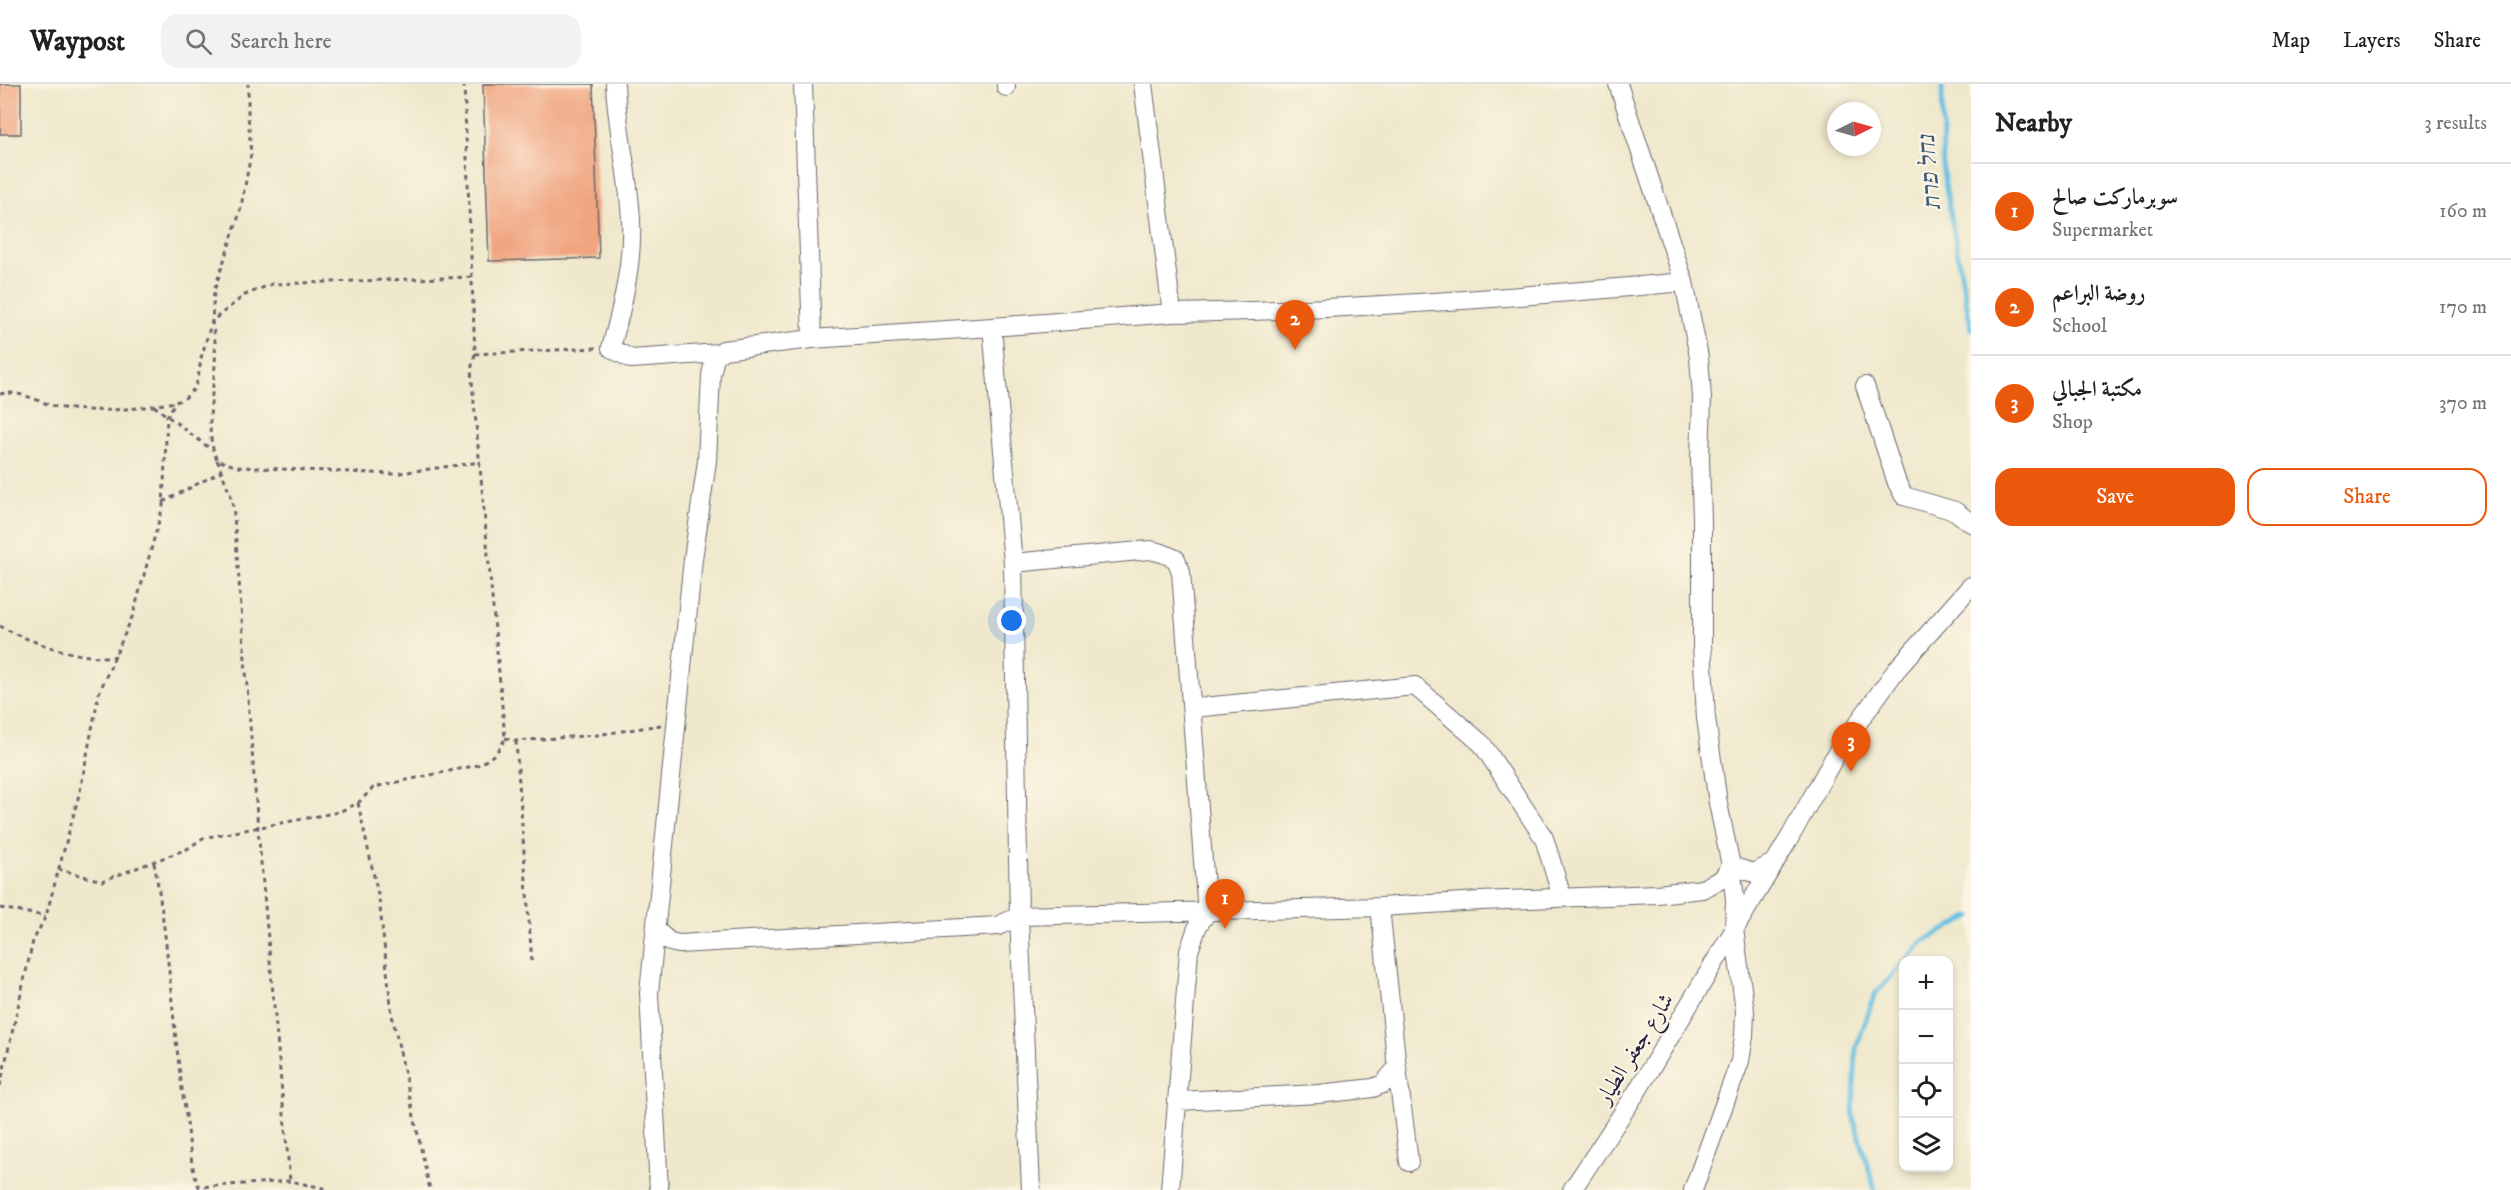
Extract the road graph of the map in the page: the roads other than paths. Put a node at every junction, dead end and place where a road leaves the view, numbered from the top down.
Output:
1 (615, 84) edge
2 (803, 84) edge
3 (1143, 84) edge
4 (1618, 84) edge
5 (1684, 282) junction
6 (1172, 313) junction
7 (992, 327) junction
8 (812, 339) junction
9 (719, 352) junction
10 (1865, 386) dead end
11 (1971, 523) edge
12 (1013, 563) junction
13 (1971, 586) edge
14 (1192, 708) junction
15 (1775, 861) junction
16 (1731, 866) junction
17 (1562, 897) junction
18 (1380, 907) junction
19 (1207, 913) junction
20 (1019, 916) junction
21 (1734, 928) junction
22 (657, 931) junction
23 (679, 944) junction
24 (653, 965) junction
25 (1397, 1068) junction
26 (1178, 1101) junction
27 (1409, 1162) dead end
28 (659, 1190) edge
29 (1031, 1190) edge
30 (1170, 1190) edge
31 (1572, 1190) edge
32 (1693, 1190) edge

1 - 9 street
2 - 8 street
3 - 6 street
4 - 5 street
5 - 6 street
5 - 16 street
6 - 7 street
7 - 8 street
7 - 12 street
8 - 9 street
9 - 22 street
10 - 11 street
12 - 14 street
12 - 20 street
13 - 15 street, شارع جعفر الطيار
14 - 17 street
14 - 19 street
15 - 16 street
15 - 21 street, شارع جعفر الطيار
16 - 17 street
16 - 21 street
17 - 18 street
18 - 19 street
18 - 25 street
19 - 20 street
19 - 26 street
20 - 23 street
20 - 29 street
21 - 31 street, شارع جعفر الطيار
21 - 32 street
22 - 23 street
22 - 24 street
23 - 24 street
24 - 28 street
25 - 26 street
25 - 27 street
26 - 30 street

